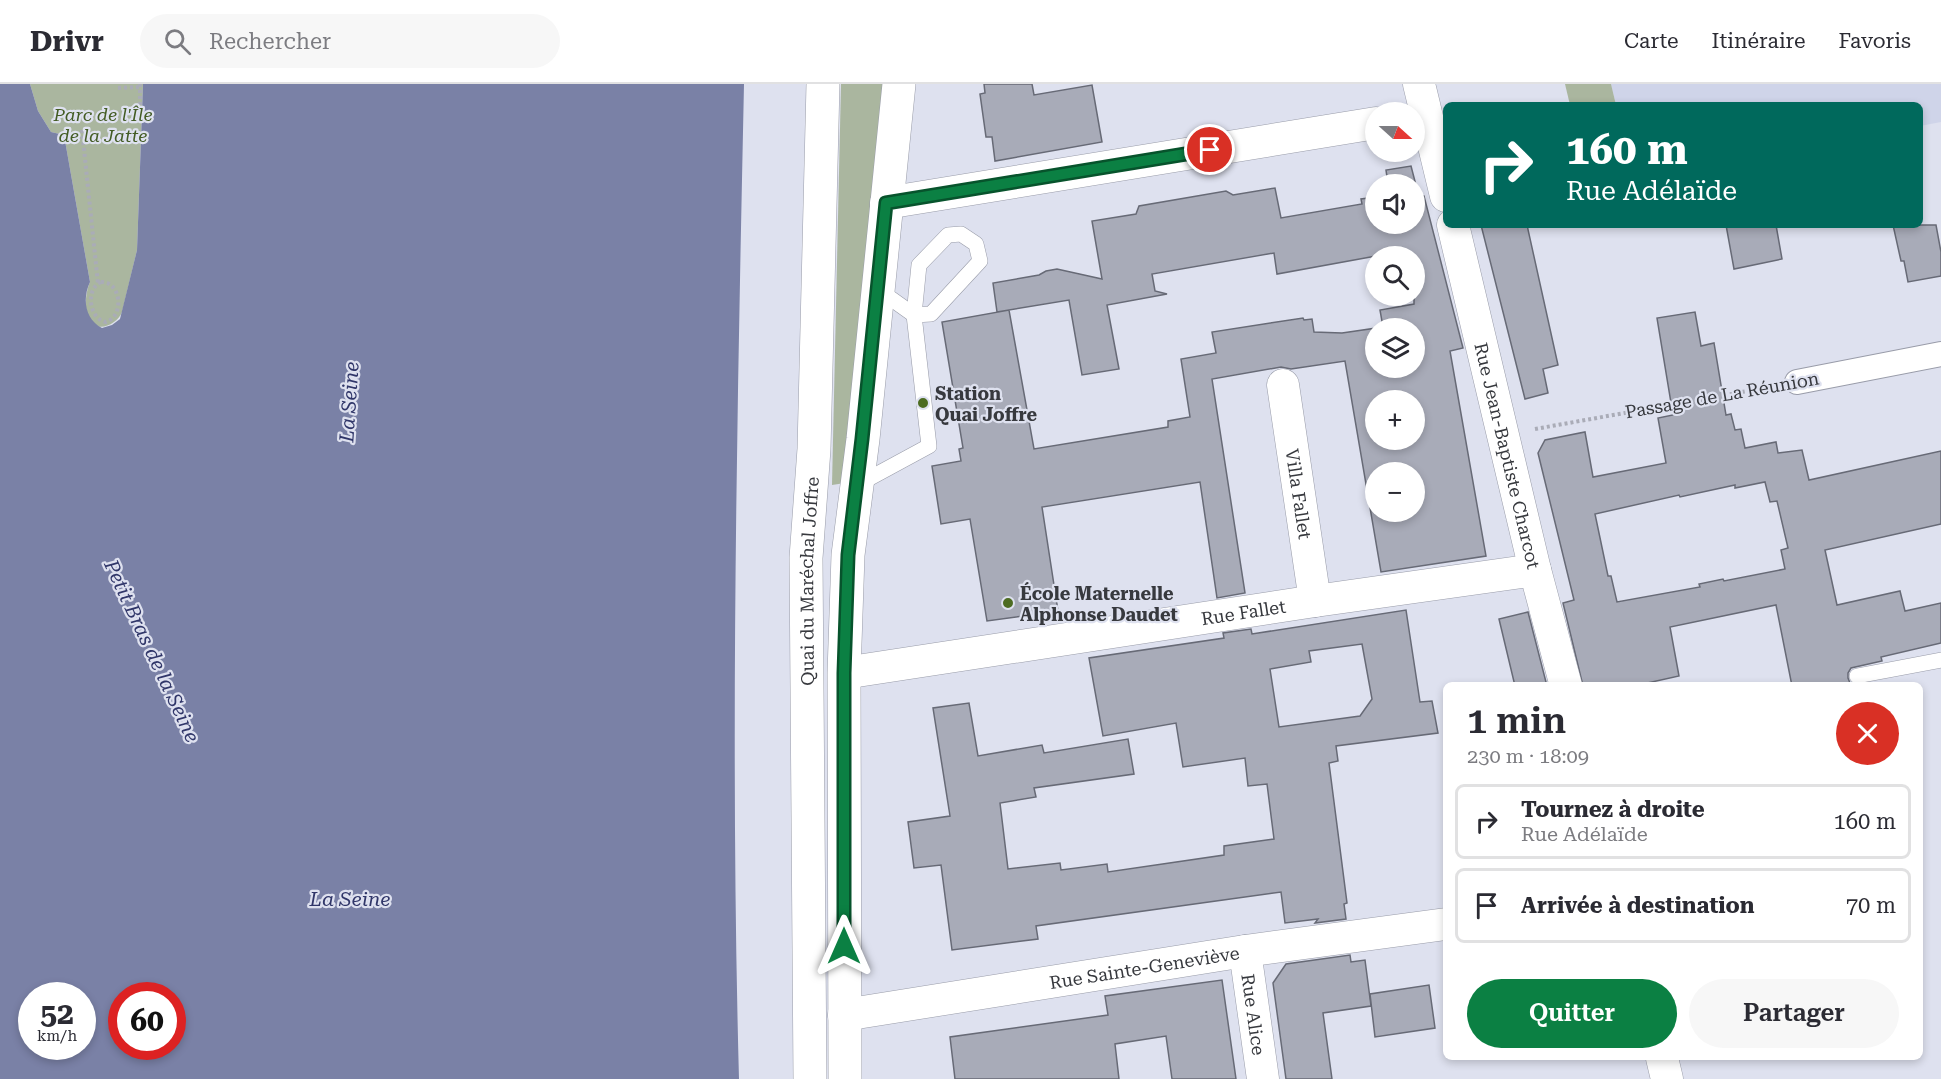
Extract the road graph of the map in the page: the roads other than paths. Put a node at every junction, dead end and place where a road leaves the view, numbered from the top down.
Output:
1 (823, 84) edge
2 (899, 84) edge
3 (1419, 84) edge
4 (1420, 102) edge
5 (1365, 125) edge
6 (1425, 131) edge
7 (1443, 187) edge
8 (886, 203) junction
9 (1454, 228) edge
10 (877, 288) junction
11 (914, 315) junction
12 (1941, 354) edge
13 (1797, 382) road end
14 (1283, 385) dead end
15 (857, 485) junction
16 (1535, 570) junction
17 (1315, 601) junction
18 (1941, 660) edge
19 (844, 673) junction
20 (1857, 676) dead end
21 (1565, 682) edge
22 (1443, 924) edge
23 (1245, 951) junction
24 (844, 1015) junction
25 (1662, 1060) edge
26 (810, 1079) edge
27 (845, 1079) edge
28 (1263, 1079) edge
29 (1667, 1079) edge

1 - 26 main road, Quai du Maréchal Joffre
2 - 8 main road, Quai du Maréchal Joffre
3 - 4 street
5 - 8 street
6 - 7 street
8 - 10 main road, Quai du Maréchal Joffre
9 - 16 street, Rue Jean-Baptiste Charcot
10 - 11 lane
10 - 15 main road, Quai du Maréchal Joffre
11 - 11 lane
11 - 15 lane
12 - 13 street, Passage de La Réunion
14 - 17 street, Villa Fallet
15 - 19 main road, Quai du Maréchal Joffre
16 - 17 street, Rue Fallet
16 - 21 street, Rue Jean-Baptiste Charcot
17 - 19 street, Rue Fallet
18 - 20 lane
19 - 24 main road, Quai du Maréchal Joffre
22 - 23 street, Rue Sainte-Geneviève
23 - 24 street, Rue Sainte-Geneviève
23 - 28 street, Rue Alice
24 - 27 main road, Quai du Maréchal Joffre
25 - 29 street

